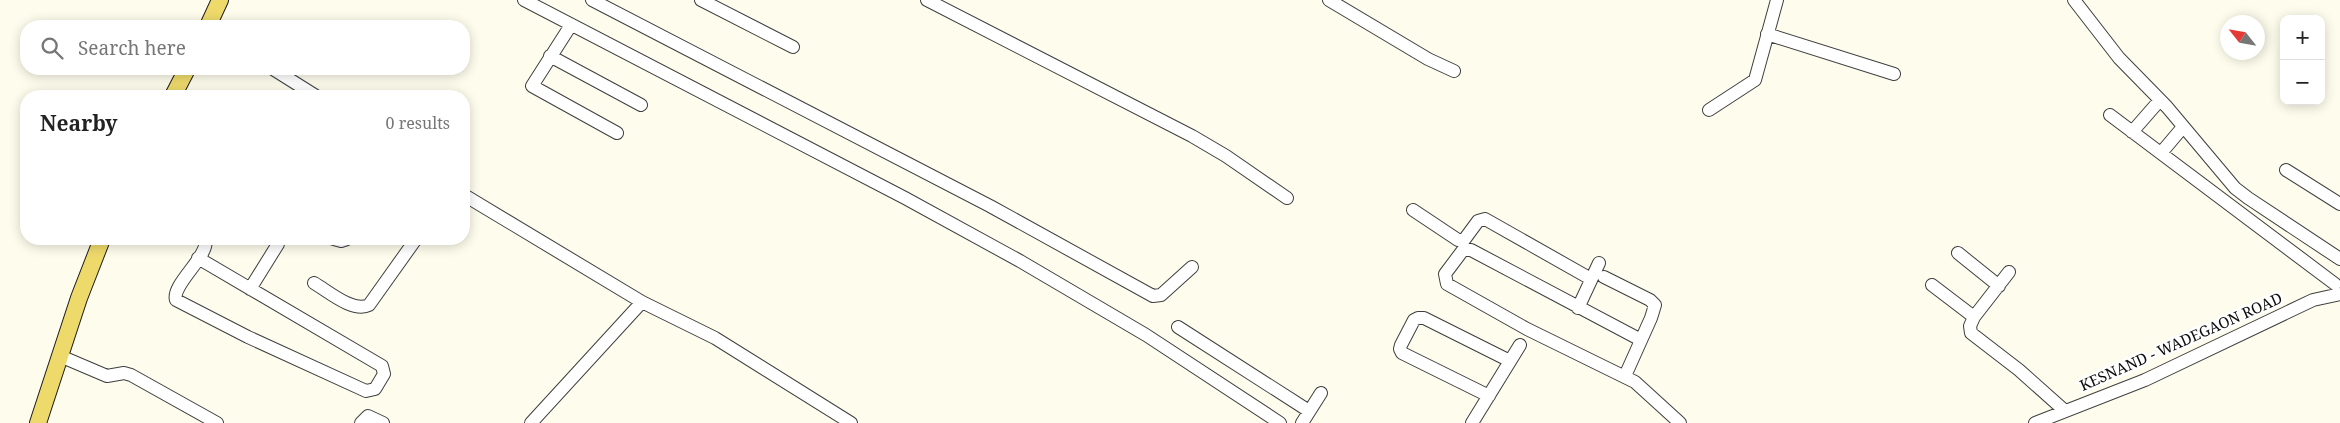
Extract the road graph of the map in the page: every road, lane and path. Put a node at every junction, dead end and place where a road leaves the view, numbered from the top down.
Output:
1 (220, 0) edge
2 (524, 0) edge
3 (592, 0) edge
4 (701, 0) edge
5 (927, 0) edge
6 (1329, 0) edge
7 (1776, 0) edge
8 (2074, 0) edge
9 (213, 20) edge
10 (571, 25) junction
11 (1767, 34) junction
12 (793, 47) dead end
13 (550, 56) junction
14 (1454, 71) dead end
15 (1894, 74) dead end
16 (184, 75) edge
17 (283, 75) edge
18 (176, 90) edge
19 (306, 90) edge
20 (2160, 100) junction
21 (642, 105) dead end
22 (1709, 110) dead end
23 (2110, 115) dead end
24 (2183, 127) junction
25 (2132, 132) junction
26 (617, 133) dead end
27 (2161, 153) junction
28 (2286, 170) dead end
29 (2238, 191) junction
30 (1287, 198) dead end
31 (470, 199) edge
32 (2340, 204) edge
33 (2229, 205) junction
34 (1413, 210) dead end
35 (100, 245) edge
36 (206, 245) edge
37 (277, 245) edge
38 (412, 245) edge
39 (1463, 245) junction
40 (1958, 253) dead end
41 (198, 258) junction
42 (2340, 259) edge
43 (1599, 263) dead end
44 (1192, 267) dead end
45 (2009, 272) dead end
46 (1598, 278) junction
47 (314, 283) dead end
48 (1932, 285) dead end
49 (2338, 285) edge
50 (1999, 286) junction
51 (250, 289) junction
52 (642, 302) junction
53 (1578, 308) junction
54 (1974, 317) junction
55 (1178, 327) dead end
56 (1641, 340) junction
57 (1520, 345) dead end
58 (60, 356) junction
59 (1510, 361) junction
60 (1625, 376) junction
61 (1321, 393) dead end
62 (1488, 396) junction
63 (1309, 411) junction
64 (2065, 411) junction
65 (38, 423) edge
66 (217, 423) edge
67 (361, 423) edge
68 (383, 423) edge
69 (531, 423) edge
70 (851, 423) edge
71 (1280, 423) edge
72 (1302, 423) edge
73 (1472, 423) edge
74 (1680, 423) edge
75 (2035, 423) edge

1 - 9 main road
2 - 10 street
3 - 44 street
4 - 12 street
5 - 30 street
6 - 14 street
7 - 11 street
8 - 20 street
10 - 13 street
10 - 71 street
11 - 15 street
11 - 22 street
13 - 21 street
13 - 26 street
16 - 18 main road
17 - 19 street
20 - 24 street
20 - 25 street
23 - 25 street
24 - 27 street
24 - 29 street
25 - 27 street
27 - 33 street
28 - 32 street
29 - 33 street
29 - 42 street
31 - 52 street
33 - 49 street
34 - 39 street
35 - 58 main road
36 - 41 street
37 - 51 street
38 - 47 street
39 - 46 street
39 - 53 street
39 - 60 street
40 - 50 street
41 - 51 street
41 - 51 street
43 - 46 street
45 - 50 street
46 - 53 street
46 - 56 street
48 - 54 street
49 - 64 street, KESNAND - WADEGAON ROAD
50 - 54 street
52 - 69 street
52 - 70 street
53 - 56 street
54 - 64 street
55 - 63 street
56 - 60 street
57 - 59 street
58 - 65 main road
58 - 66 street
59 - 62 street
59 - 62 street
60 - 74 street
61 - 63 street
62 - 73 street
63 - 72 street
64 - 75 street, KESNAND - WADEGAON ROAD
67 - 68 street

